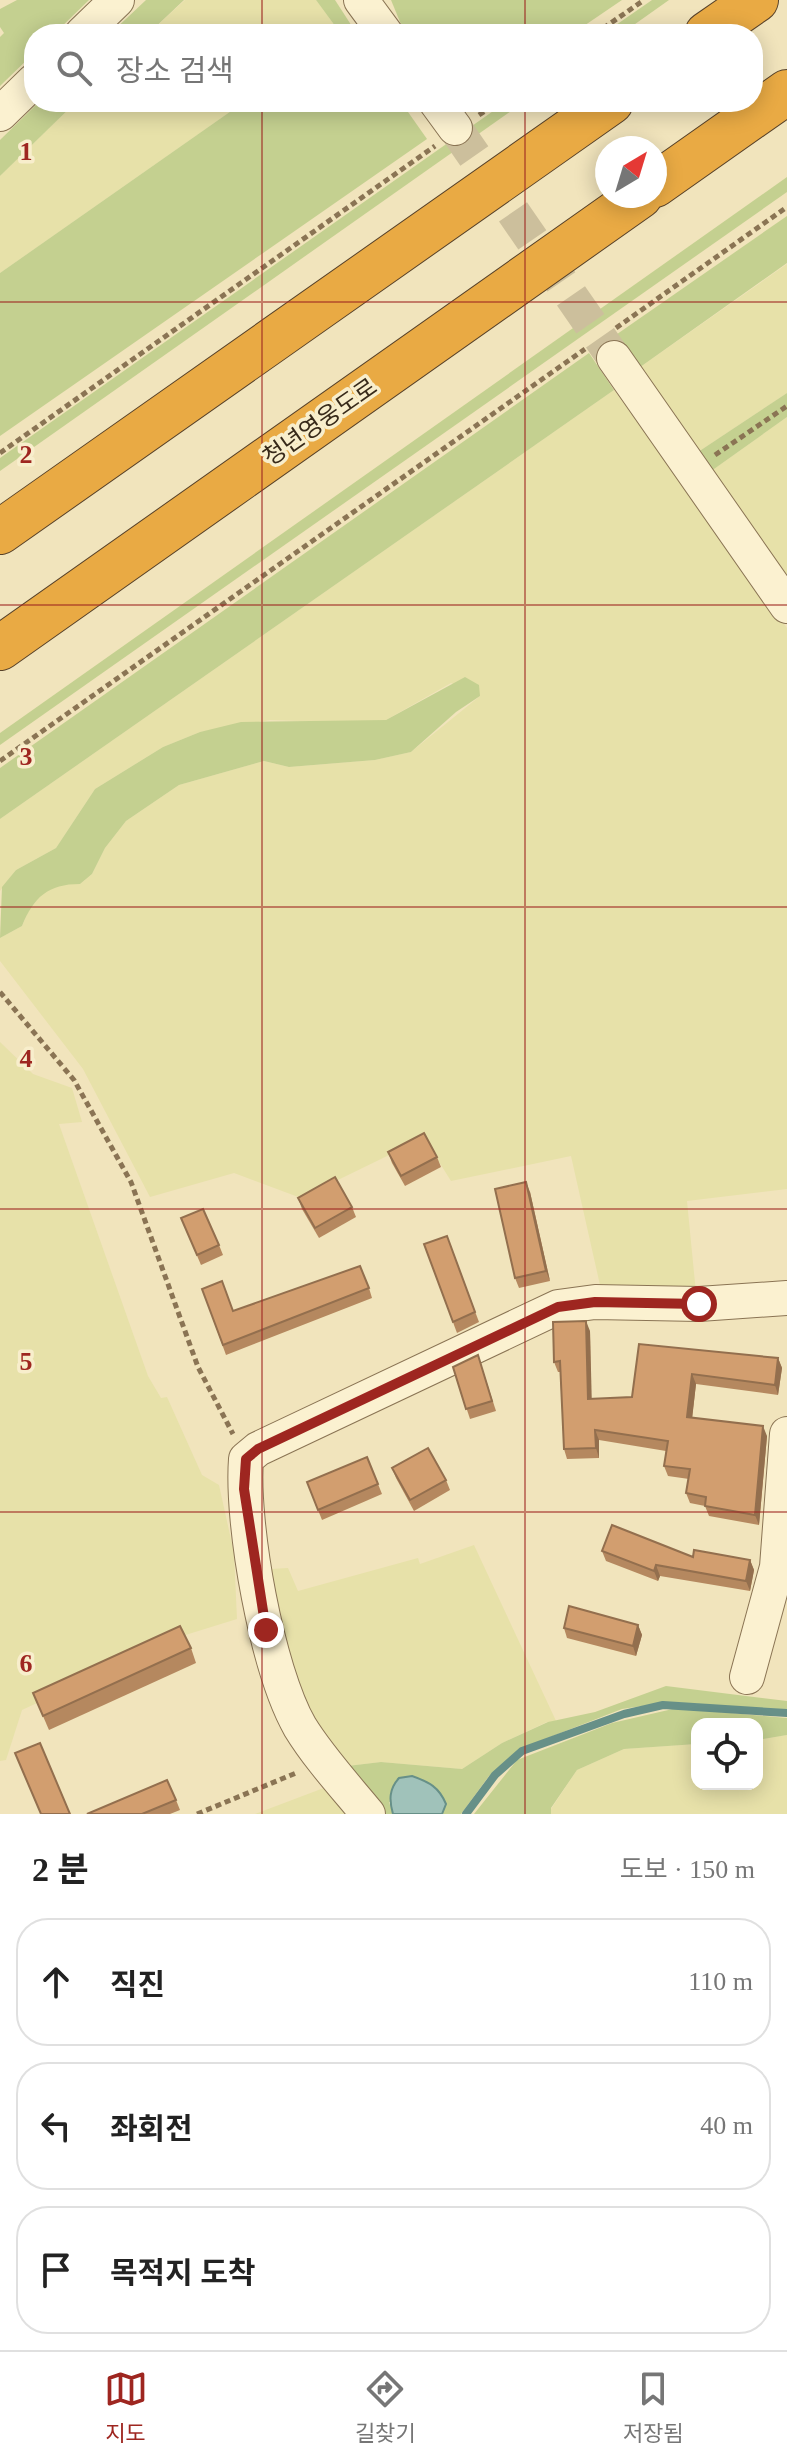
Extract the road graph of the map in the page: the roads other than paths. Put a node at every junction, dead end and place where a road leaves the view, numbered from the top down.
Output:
1 (117, 0) edge
2 (361, 0) edge
3 (756, 0) edge
4 (92, 24) edge
5 (379, 24) edge
6 (721, 24) edge
7 (24, 91) edge
8 (787, 92) edge
9 (763, 109) edge
10 (597, 112) edge
11 (759, 112) edge
12 (0, 114) edge
13 (667, 177) edge
14 (623, 208) edge
15 (606, 344) tunnel mouth
16 (0, 532) edge
17 (787, 606) edge
18 (0, 648) edge
19 (787, 1298) edge
20 (787, 1434) edge
21 (747, 1677) dead end
22 (368, 1814) edge

1 - 4 street
2 - 5 street
3 - 6 highway
7 - 12 street
8 - 9 highway
10 - 16 highway
11 - 13 highway
14 - 18 highway, 청년영웅도로
15 - 17 street
19 - 22 street
20 - 21 street

